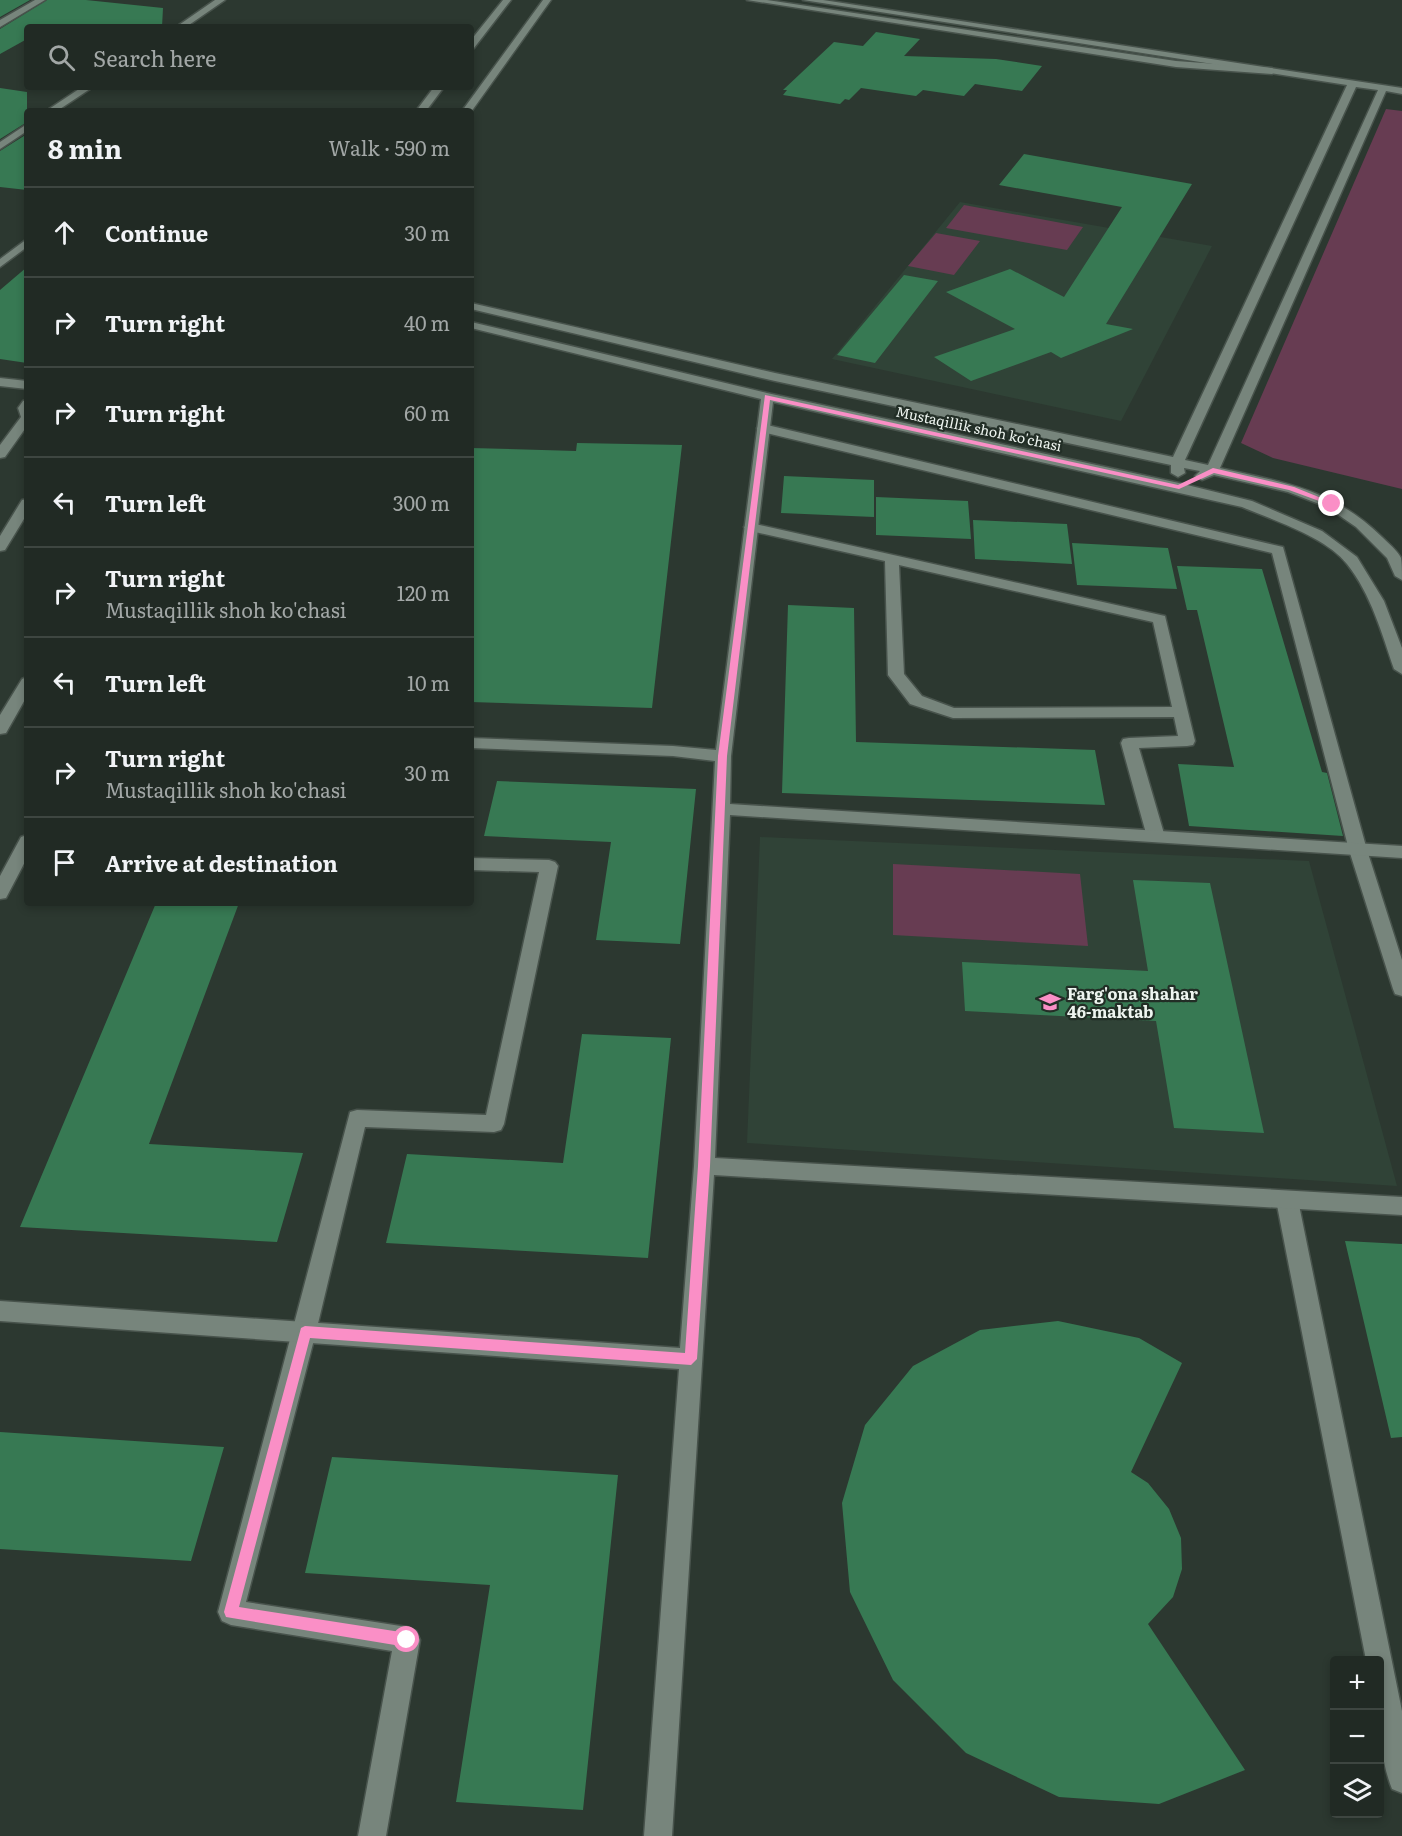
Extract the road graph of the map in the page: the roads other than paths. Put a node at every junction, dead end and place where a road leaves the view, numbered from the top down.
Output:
1 (41, 0) edge
2 (221, 0) edge
3 (507, 0) edge
4 (547, 0) edge
5 (751, 0) edge
6 (807, 0) edge
7 (0, 24) edge
8 (185, 24) edge
9 (474, 42) edge
10 (1272, 71) junction
11 (1353, 83) junction
12 (1383, 88) junction
13 (83, 90) edge
14 (437, 90) edge
15 (1402, 91) edge
16 (56, 108) edge
17 (423, 108) edge
18 (469, 108) edge
19 (22, 129) edge
20 (0, 130) edge
21 (0, 146) edge
22 (24, 244) edge
23 (0, 264) edge
24 (474, 307) edge
25 (474, 326) edge
26 (0, 382) edge
27 (24, 385) edge
28 (767, 397) junction
29 (24, 421) edge
30 (763, 428) junction
31 (0, 454) edge
32 (1177, 462) junction
33 (1213, 470) junction
34 (1179, 487) junction
35 (24, 508) edge
36 (751, 527) junction
37 (0, 547) edge
38 (892, 560) junction
39 (1402, 576) edge
40 (1402, 669) edge
41 (24, 687) edge
42 (1180, 712) junction
43 (0, 729) edge
44 (474, 743) edge
45 (723, 756) junction
46 (722, 809) junction
47 (1156, 837) junction
48 (24, 847) edge
49 (1358, 850) junction
50 (1402, 852) edge
51 (474, 864) edge
52 (0, 893) edge
53 (1402, 989) edge
54 (704, 1166) junction
55 (1287, 1200) junction
56 (1402, 1206) edge
57 (0, 1311) edge
58 (305, 1332) junction
59 (691, 1359) junction
60 (1377, 1656) edge
61 (1384, 1686) edge
62 (1402, 1779) edge
63 (372, 1836) edge
64 (658, 1836) edge

1 - 7 street
2 - 8 street
3 - 9 street
4 - 18 street
5 - 10 street
6 - 10 street
10 - 11 street
11 - 12 street
11 - 32 street
12 - 15 street
12 - 33 street
13 - 16 street
14 - 17 street
19 - 20 street
19 - 21 street
22 - 23 street
24 - 32 street, Mustaqillik shoh ko'chasi
25 - 28 street, Mustaqillik shoh ko'chasi
26 - 27 street
28 - 30 street
28 - 34 street, Mustaqillik shoh ko'chasi
29 - 31 street
30 - 36 street
30 - 49 street
32 - 33 street, Mustaqillik shoh ko'chasi
32 - 34 street
33 - 34 street
33 - 39 street, Mustaqillik shoh ko'chasi
34 - 40 street, Mustaqillik shoh ko'chasi
35 - 37 street
36 - 38 street
36 - 45 street
38 - 42 street
38 - 42 street
41 - 43 street
42 - 47 street
44 - 45 street
45 - 46 street
46 - 47 street
46 - 54 street
47 - 49 street
48 - 52 street
49 - 50 street
49 - 53 street
51 - 58 street
54 - 55 street
54 - 59 street
55 - 56 street
55 - 60 street
57 - 58 street
58 - 59 street
58 - 63 street
59 - 64 street
61 - 62 street

